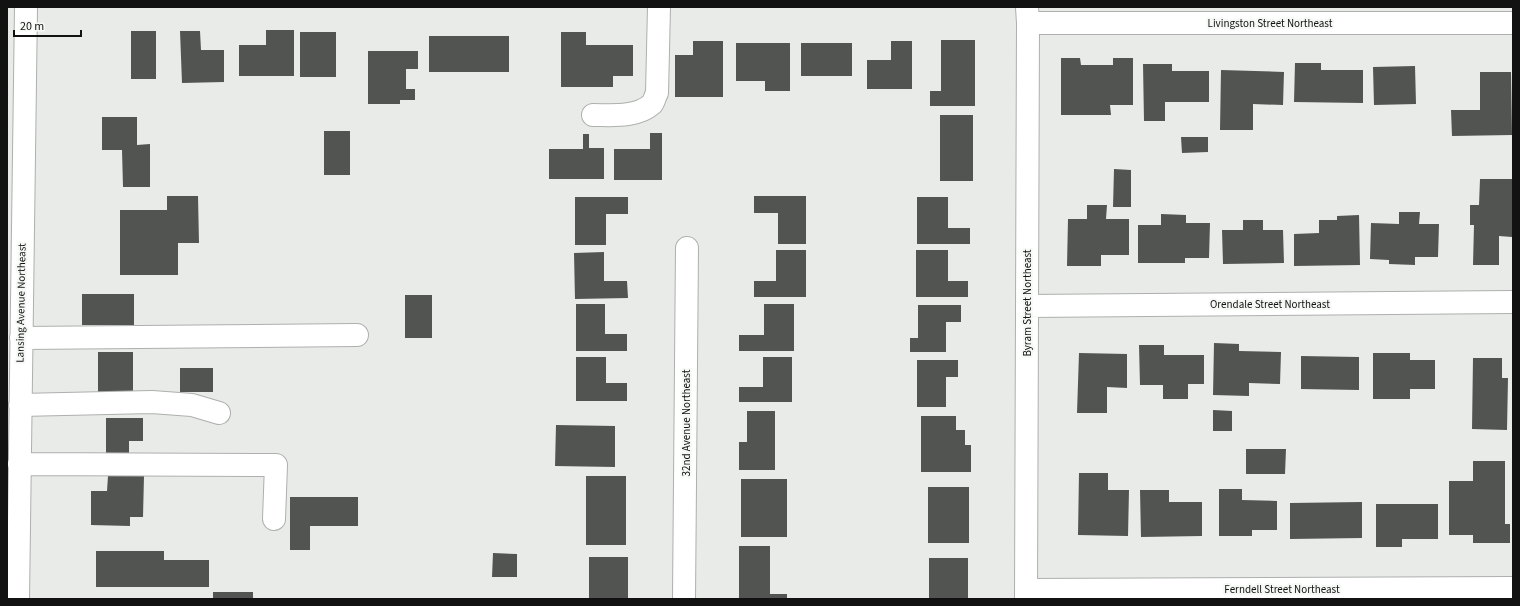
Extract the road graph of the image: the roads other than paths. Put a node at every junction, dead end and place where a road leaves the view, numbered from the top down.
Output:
1 (26, 7) edge
2 (658, 7) edge
3 (1027, 15) edge
4 (1513, 23) edge
5 (593, 115) dead end
6 (687, 248) dead end
7 (1513, 302) edge
8 (1027, 306) junction
9 (357, 336) dead end
10 (21, 338) junction
11 (20, 405) junction
12 (219, 413) dead end
13 (19, 464) junction
14 (13, 501) edge
15 (274, 519) dead end
16 (1513, 588) edge
17 (1026, 594) edge
18 (18, 599) edge
19 (684, 599) edge

1 - 10 street, Lansing Avenue Northeast
2 - 5 street
3 - 4 street, Livingston Street Northeast
3 - 8 street, Byram Street Northeast
6 - 19 street, 32nd Avenue Northeast
7 - 8 street, Orendale Street Northeast
8 - 17 street, Byram Street Northeast
9 - 10 street
10 - 11 street, Lansing Avenue Northeast
11 - 12 street
11 - 13 street, Lansing Avenue Northeast
13 - 14 street, Lansing Avenue Northeast
13 - 15 street
14 - 18 street, Lansing Avenue Northeast
16 - 17 street, Ferndell Street Northeast

